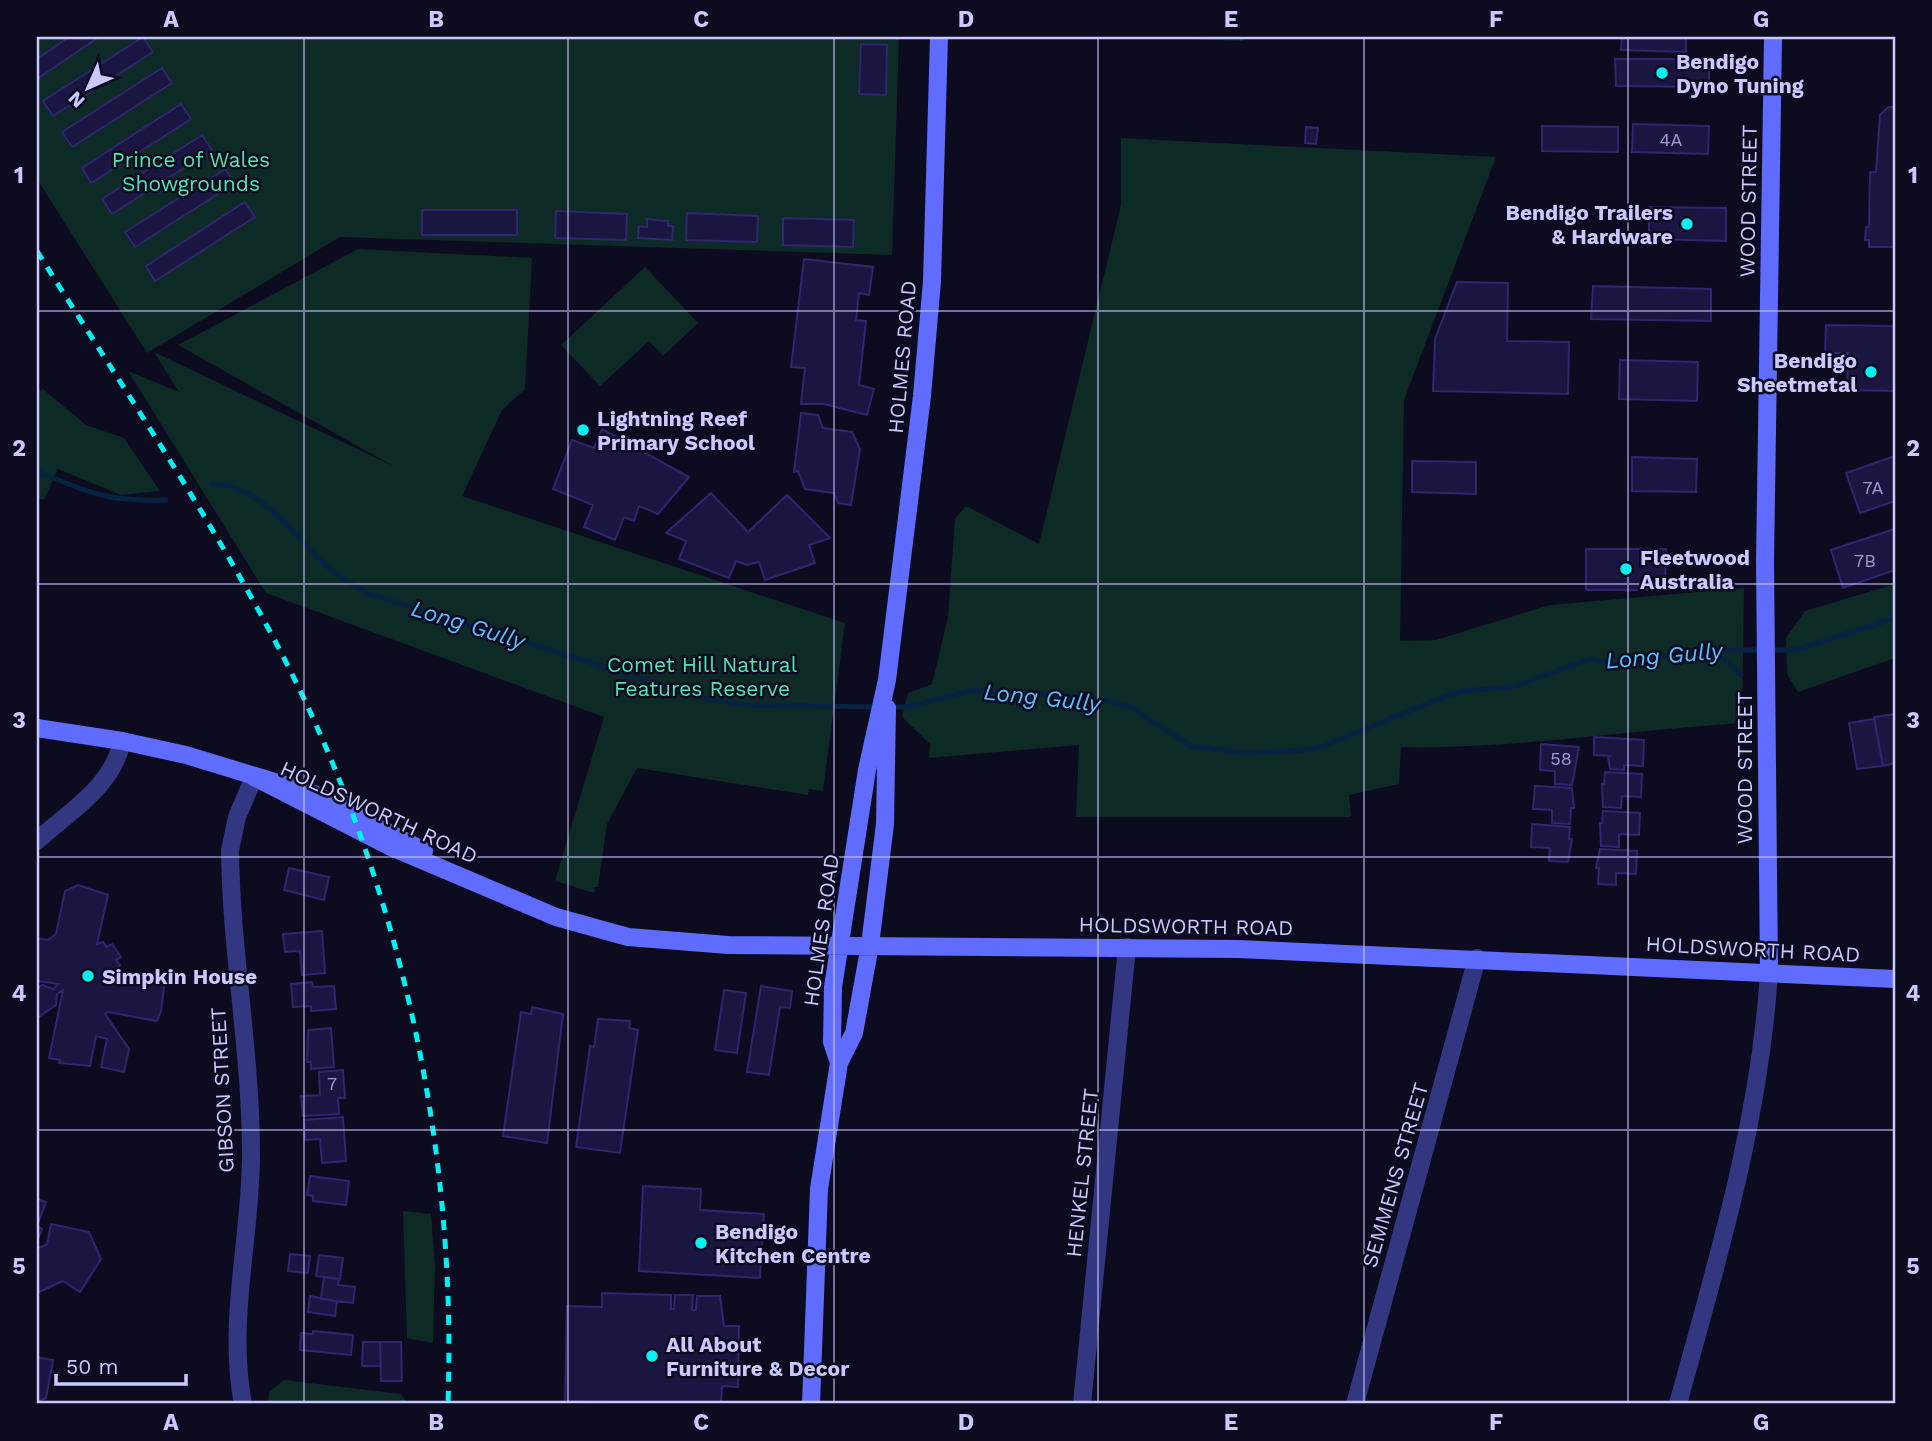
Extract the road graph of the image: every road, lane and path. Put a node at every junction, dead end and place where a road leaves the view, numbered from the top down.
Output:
1 (939, 37) edge
2 (1773, 37) edge
3 (882, 719) junction
4 (37, 728) edge
5 (122, 741) junction
6 (254, 778) junction
7 (37, 841) edge
8 (840, 946) junction
9 (870, 946) junction
10 (1126, 947) junction
11 (1477, 958) junction
12 (1769, 972) junction
13 (1895, 979) edge
14 (839, 1063) junction
15 (243, 1404) edge
16 (811, 1404) edge
17 (1082, 1404) edge
18 (1355, 1404) edge
19 (1678, 1404) edge

1 - 3 main road, HOLMES ROAD
2 - 12 main road, WOOD STREET
3 - 8 main road, HOLMES ROAD
3 - 9 main road, HOLMES ROAD
4 - 5 main road, HOLDSWORTH ROAD
5 - 6 main road, HOLDSWORTH ROAD
5 - 7 street
6 - 8 main road, HOLDSWORTH ROAD
6 - 15 street, GIBSON STREET
8 - 9 main road, HOLDSWORTH ROAD
8 - 14 main road, HOLMES ROAD
9 - 10 main road, HOLDSWORTH ROAD
9 - 14 main road, HOLMES ROAD
10 - 11 main road, HOLDSWORTH ROAD
10 - 17 street, HENKEL STREET
11 - 12 main road, HOLDSWORTH ROAD
11 - 18 street, SEMMENS STREET
12 - 13 main road, HOLDSWORTH ROAD
12 - 19 street, WOOD STREET
14 - 16 main road, HOLMES ROAD

